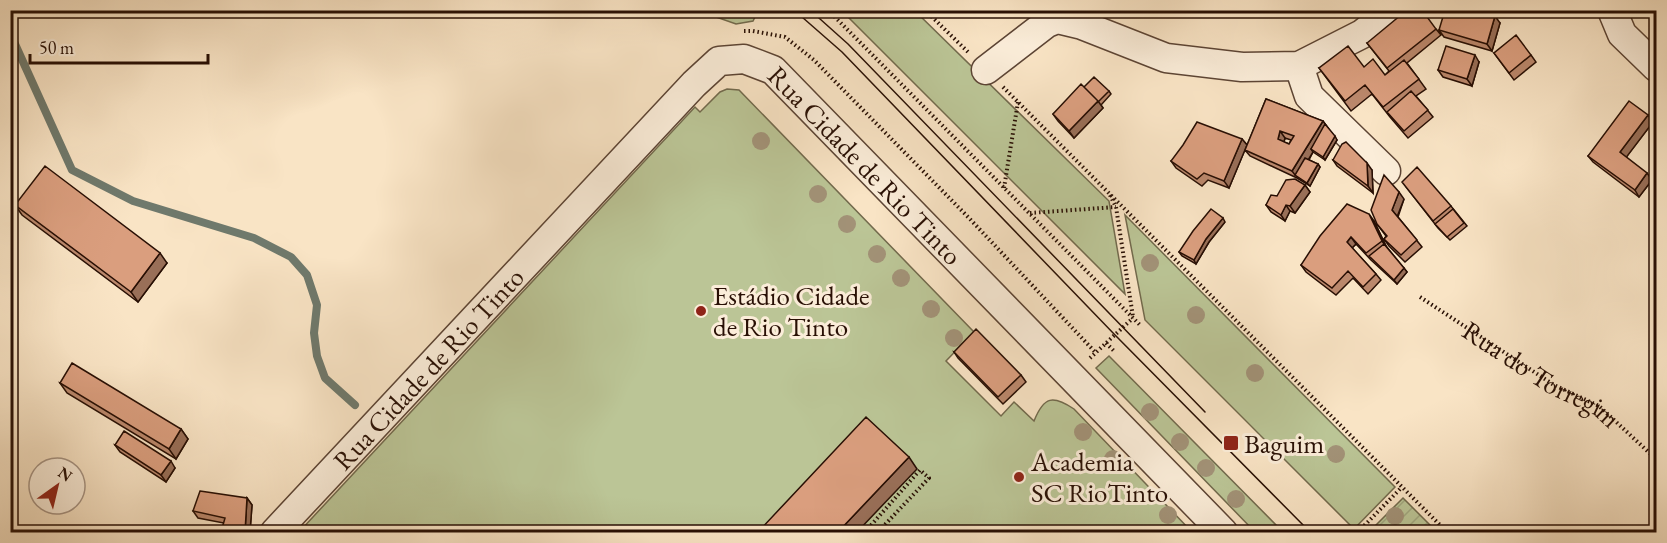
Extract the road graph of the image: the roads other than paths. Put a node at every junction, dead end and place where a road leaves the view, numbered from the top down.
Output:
1 (1393, 10) edge
2 (1612, 10) edge
3 (1299, 66) junction
4 (1656, 67) edge
5 (986, 70) road end
6 (1386, 171) dead end
7 (275, 532) edge
8 (1223, 532) edge

1 - 3 street
2 - 4 street
3 - 5 street
3 - 6 street
7 - 8 street, Rua Cidade de Rio Tinto

